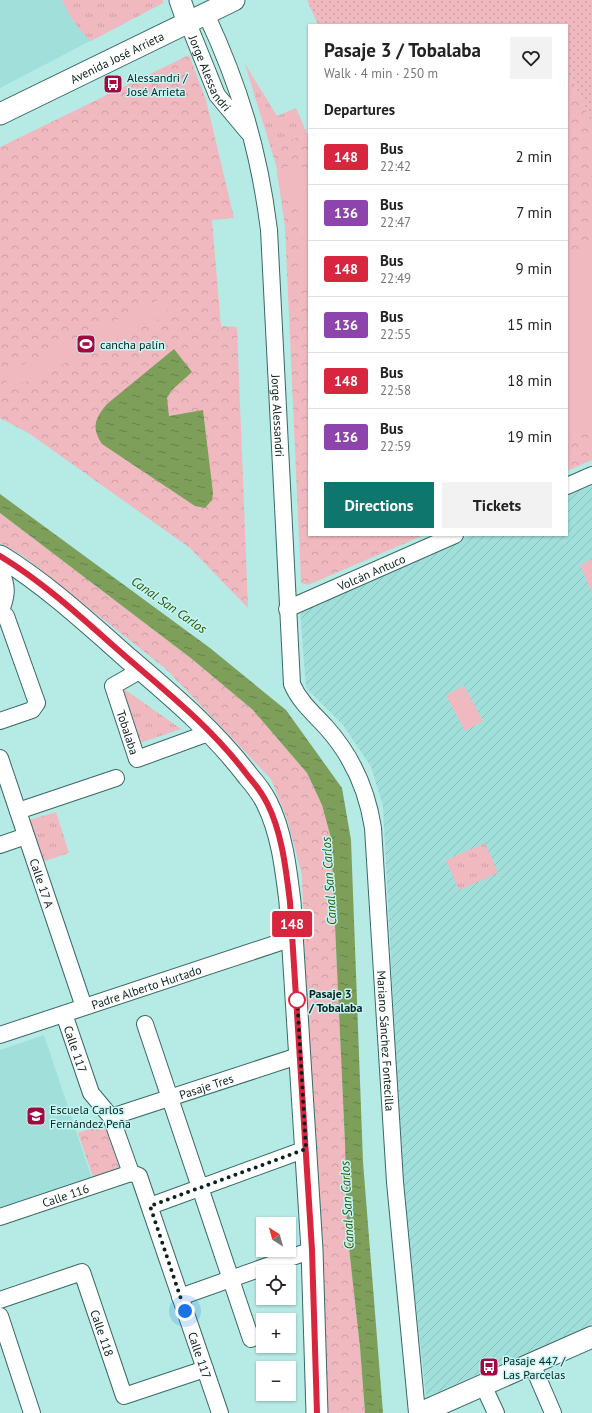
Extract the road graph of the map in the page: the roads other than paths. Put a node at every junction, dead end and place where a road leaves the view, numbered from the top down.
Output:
1 (180, 0) edge
2 (234, 0) edge
3 (198, 12) edge
4 (0, 114) edge
5 (253, 140) junction
6 (592, 474) edge
7 (568, 486) edge
8 (452, 536) edge
9 (4, 558) edge
10 (287, 609) junction
11 (0, 613) edge
12 (141, 670) junction
13 (295, 692) joint
14 (0, 721) edge
15 (211, 732) junction
16 (0, 758) edge
17 (116, 778) dead end
18 (18, 811) junction
19 (26, 836) junction
20 (0, 845) edge
21 (293, 938) junction
22 (84, 1007) junction
23 (64, 1014) junction
24 (145, 1024) dead end
25 (0, 1035) edge
26 (301, 1055) junction
27 (170, 1098) junction
28 (112, 1117) junction
29 (306, 1149) junction
30 (131, 1173) junction
31 (200, 1187) junction
32 (150, 1206) junction
33 (0, 1217) edge
34 (312, 1250) junction
35 (230, 1279) junction
36 (180, 1296) junction
37 (0, 1300) edge
38 (0, 1316) edge
39 (3, 1336) edge
40 (251, 1339) dead end
41 (592, 1339) edge
42 (532, 1364) junction
43 (205, 1369) junction
44 (483, 1385) junction
45 (428, 1411) edge
46 (32, 1413) edge
47 (220, 1413) edge
48 (317, 1413) edge
49 (496, 1413) edge
50 (553, 1413) edge

1 - 3 main road, Jorge Alessandri
2 - 3 main road, Avenida José Arrieta
3 - 4 main road, Avenida José Arrieta
3 - 5 street, Jorge Alessandri
3 - 5 street, Jorge Alessandri
5 - 10 street, Jorge Alessandri
6 - 7 street
8 - 10 street, Volcán Antuco
9 - 11 street
9 - 12 main road
10 - 13 street, Jorge Alessandri
11 - 14 street
12 - 15 main road
12 - 15 street, Tobalaba
13 - 45 street, Mariano Sánchez Fontecilla
15 - 21 main road
16 - 18 street, Calle 17 A
17 - 18 street
18 - 19 street, Calle 17 A
19 - 20 street
19 - 22 street, Calle 17 A
21 - 22 street, Padre Alberto Hurtado
21 - 26 main road
22 - 23 street, Padre Alberto Hurtado
23 - 25 street, Padre Alberto Hurtado
23 - 28 street, Calle 117
24 - 27 street
26 - 27 street, Pasaje Tres
26 - 29 main road
27 - 28 street, Pasaje Tres
27 - 31 street
28 - 30 street, Calle 117
29 - 31 street
29 - 34 main road
30 - 32 street, Calle 117
30 - 33 street, Calle 116
31 - 32 street
31 - 35 street
32 - 36 street, Calle 117
34 - 35 street
34 - 48 main road
35 - 36 street
35 - 40 street
36 - 43 street, Calle 117
37 - 43 street, Calle 118
38 - 39 street
39 - 46 street
41 - 42 main road
42 - 44 main road
42 - 50 street
43 - 47 street, Calle 117
44 - 45 main road
44 - 49 street

